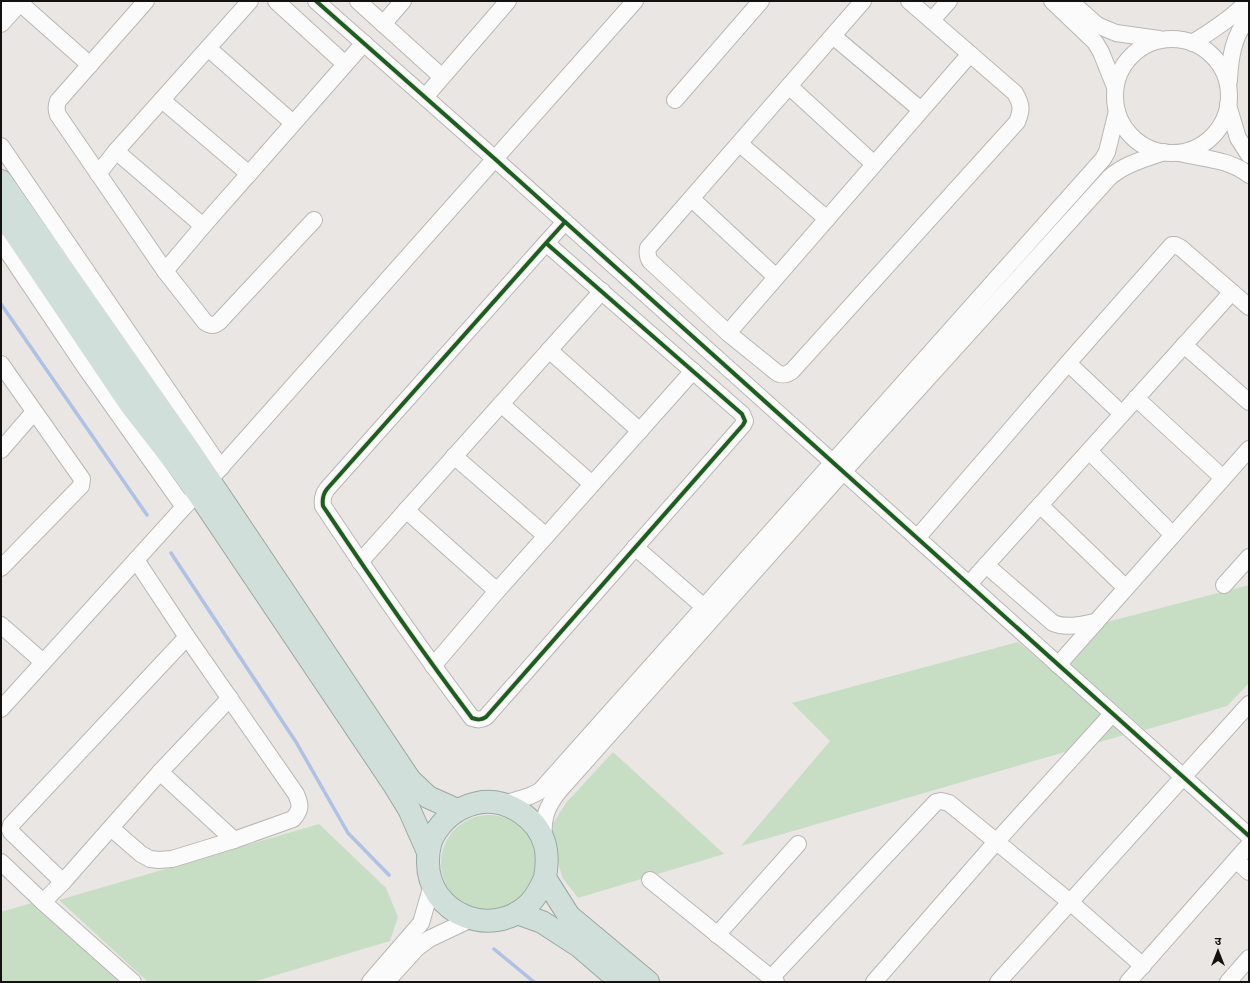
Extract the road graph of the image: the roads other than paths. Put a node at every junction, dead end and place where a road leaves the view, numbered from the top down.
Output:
1 (146, 1) edge
2 (250, 1) edge
3 (276, 1) edge
4 (316, 1) edge
5 (358, 1) edge
6 (403, 1) edge
7 (508, 1) edge
8 (635, 1) edge
9 (761, 1) edge
10 (863, 1) edge
11 (909, 1) edge
12 (949, 1) edge
13 (1052, 1) edge
14 (1070, 1) edge
15 (1248, 1) edge
16 (16, 2) edge
17 (1, 6) edge
18 (1249, 17) edge
19 (932, 20) junction
20 (1, 24) edge
21 (383, 24) junction
22 (833, 36) junction
23 (1162, 40) junction
24 (1192, 42) junction
25 (364, 43) junction
26 (208, 48) junction
27 (970, 54) junction
28 (346, 64) junction
29 (90, 65) junction
30 (442, 77) junction
31 (789, 86) junction
32 (1228, 86) junction
33 (1115, 87) junction
34 (425, 97) junction
35 (162, 100) junction
36 (675, 100) dead end
37 (1228, 105) junction
38 (921, 110) junction
39 (1116, 111) junction
40 (293, 123) junction
41 (740, 144) junction
42 (1, 146) edge
43 (116, 151) junction
44 (1172, 153) junction
45 (1249, 155) edge
46 (495, 159) junction
47 (874, 164) junction
48 (98, 174) junction
49 (249, 174) junction
50 (1249, 175) edge
51 (1, 181) edge
52 (692, 199) junction
53 (1, 212) edge
54 (827, 219) junction
55 (314, 220) dead end
56 (565, 222) junction
57 (203, 226) junction
58 (1, 242) edge
59 (546, 243) junction
60 (165, 271) junction
61 (776, 277) junction
62 (602, 291) junction
63 (1232, 292) junction
64 (1249, 307) edge
65 (728, 333) junction
66 (1184, 345) junction
67 (549, 350) junction
68 (1068, 363) junction
69 (1, 364) edge
70 (693, 371) junction
71 (1136, 398) junction
72 (1249, 402) edge
73 (501, 404) junction
74 (34, 412) junction
75 (1122, 414) junction
76 (640, 431) junction
77 (3, 444) edge
78 (1249, 449) edge
79 (1088, 451) junction
80 (454, 456) junction
81 (838, 467) junction
82 (1223, 478) junction
83 (592, 484) junction
84 (203, 487) junction
85 (1040, 505) junction
86 (406, 510) junction
87 (1173, 535) junction
88 (546, 536) junction
89 (917, 538) junction
90 (635, 546) junction
91 (1249, 557) edge
92 (136, 560) junction
93 (360, 562) junction
94 (986, 565) junction
95 (1, 568) edge
96 (968, 584) junction
97 (1224, 585) dead end
98 (1126, 588) junction
99 (497, 591) junction
100 (704, 607) junction
101 (1096, 622) junction
102 (1, 625) edge
103 (187, 637) junction
104 (43, 662) junction
105 (1058, 665) junction
106 (433, 666) junction
107 (230, 698) junction
108 (1249, 704) edge
109 (1, 709) edge
110 (1112, 714) junction
111 (160, 772) junction
112 (1183, 777) junction
113 (503, 804) junction
114 (457, 810) junction
115 (111, 828) junction
116 (1249, 836) edge
117 (234, 840) junction
118 (996, 842) junction
119 (544, 844) junction
120 (798, 844) dead end
121 (1249, 845) edge
122 (428, 852) junction
123 (1236, 860) junction
124 (1, 862) edge
125 (1249, 872) edge
126 (545, 878) junction
127 (650, 880) dead end
128 (63, 882) junction
129 (432, 885) junction
130 (43, 902) junction
131 (1070, 902) junction
132 (517, 913) junction
133 (471, 919) junction
134 (717, 935) junction
135 (1143, 966) junction
136 (1246, 967) edge
137 (774, 980) edge
138 (133, 982) edge
139 (370, 982) edge
140 (386, 982) edge
141 (621, 982) edge
142 (648, 982) edge
143 (874, 982) edge
144 (998, 982) edge
145 (1128, 982) edge
146 (1228, 982) edge

1 - 29 street
2 - 26 street
3 - 28 street
4 - 25 street
5 - 21 street
6 - 21 street
7 - 30 street
8 - 46 street
9 - 36 street
10 - 22 street
11 - 19 street
12 - 19 street
13 - 33 street
14 - 23 street
15 - 24 street
16 - 17 street
16 - 20 street
16 - 29 street
18 - 32 street
19 - 27 street
21 - 30 street
22 - 31 street
22 - 38 street
23 - 24 street
23 - 33 street
24 - 32 street
25 - 28 street
25 - 34 street
26 - 35 street
26 - 40 street
27 - 38 street
27 - 65 street
28 - 40 street
29 - 48 street
30 - 34 street
31 - 41 street
31 - 47 street
32 - 37 street
33 - 39 street
34 - 46 street
35 - 43 street
35 - 49 street
37 - 44 street
37 - 45 street
38 - 47 street
39 - 44 street
39 - 81 street
40 - 49 street
41 - 52 street
41 - 54 street
42 - 84 street
43 - 48 street
43 - 57 street
44 - 50 street
44 - 81 street
46 - 56 street
46 - 84 street
47 - 54 street
48 - 60 street
49 - 57 street
51 - 84 highway
52 - 61 street
52 - 65 street
53 - 84 highway
54 - 61 street
55 - 60 street
56 - 59 street
56 - 81 street
57 - 60 street
58 - 84 street
59 - 62 street
59 - 93 street
61 - 65 street
62 - 67 street
62 - 70 street
63 - 64 street
63 - 66 street
63 - 68 street
66 - 71 street
66 - 72 street
67 - 73 street
67 - 76 street
68 - 75 street
68 - 89 street
69 - 74 street
70 - 76 street
70 - 90 street
71 - 75 street
71 - 82 street
73 - 80 street
73 - 83 street
74 - 77 street
74 - 95 street
75 - 79 street
76 - 83 street
78 - 82 street
79 - 85 street
79 - 87 street
80 - 86 street
80 - 88 street
81 - 89 street
81 - 100 street
81 - 119 street
82 - 87 street
83 - 88 street
84 - 92 street
84 - 114 highway
84 - 122 highway
85 - 94 street
85 - 98 street
86 - 93 street
86 - 99 street
87 - 98 street
88 - 99 street
89 - 96 street
90 - 100 street
90 - 106 street
91 - 97 street
92 - 103 street
92 - 104 street
93 - 106 street
94 - 96 street
94 - 101 street
96 - 105 street
98 - 101 street
99 - 106 street
100 - 113 street
101 - 105 street
102 - 104 street
103 - 107 street
103 - 128 street
104 - 109 street
105 - 110 street
107 - 111 street
107 - 117 street
108 - 112 street
110 - 112 street
110 - 118 street
111 - 115 street
111 - 117 street
112 - 116 street
112 - 131 street
113 - 114 highway
113 - 119 highway
114 - 122 highway
115 - 117 street
115 - 128 street
118 - 131 street
118 - 137 street
118 - 143 street
119 - 126 highway
120 - 134 street
121 - 123 street
122 - 129 highway
123 - 125 street
123 - 135 street
124 - 130 street
126 - 132 highway
126 - 142 highway
127 - 134 street
128 - 130 street
129 - 133 highway
129 - 139 street
130 - 138 street
131 - 135 street
131 - 144 street
132 - 133 highway
132 - 141 highway
133 - 140 street
134 - 137 street
135 - 145 street
136 - 146 street

